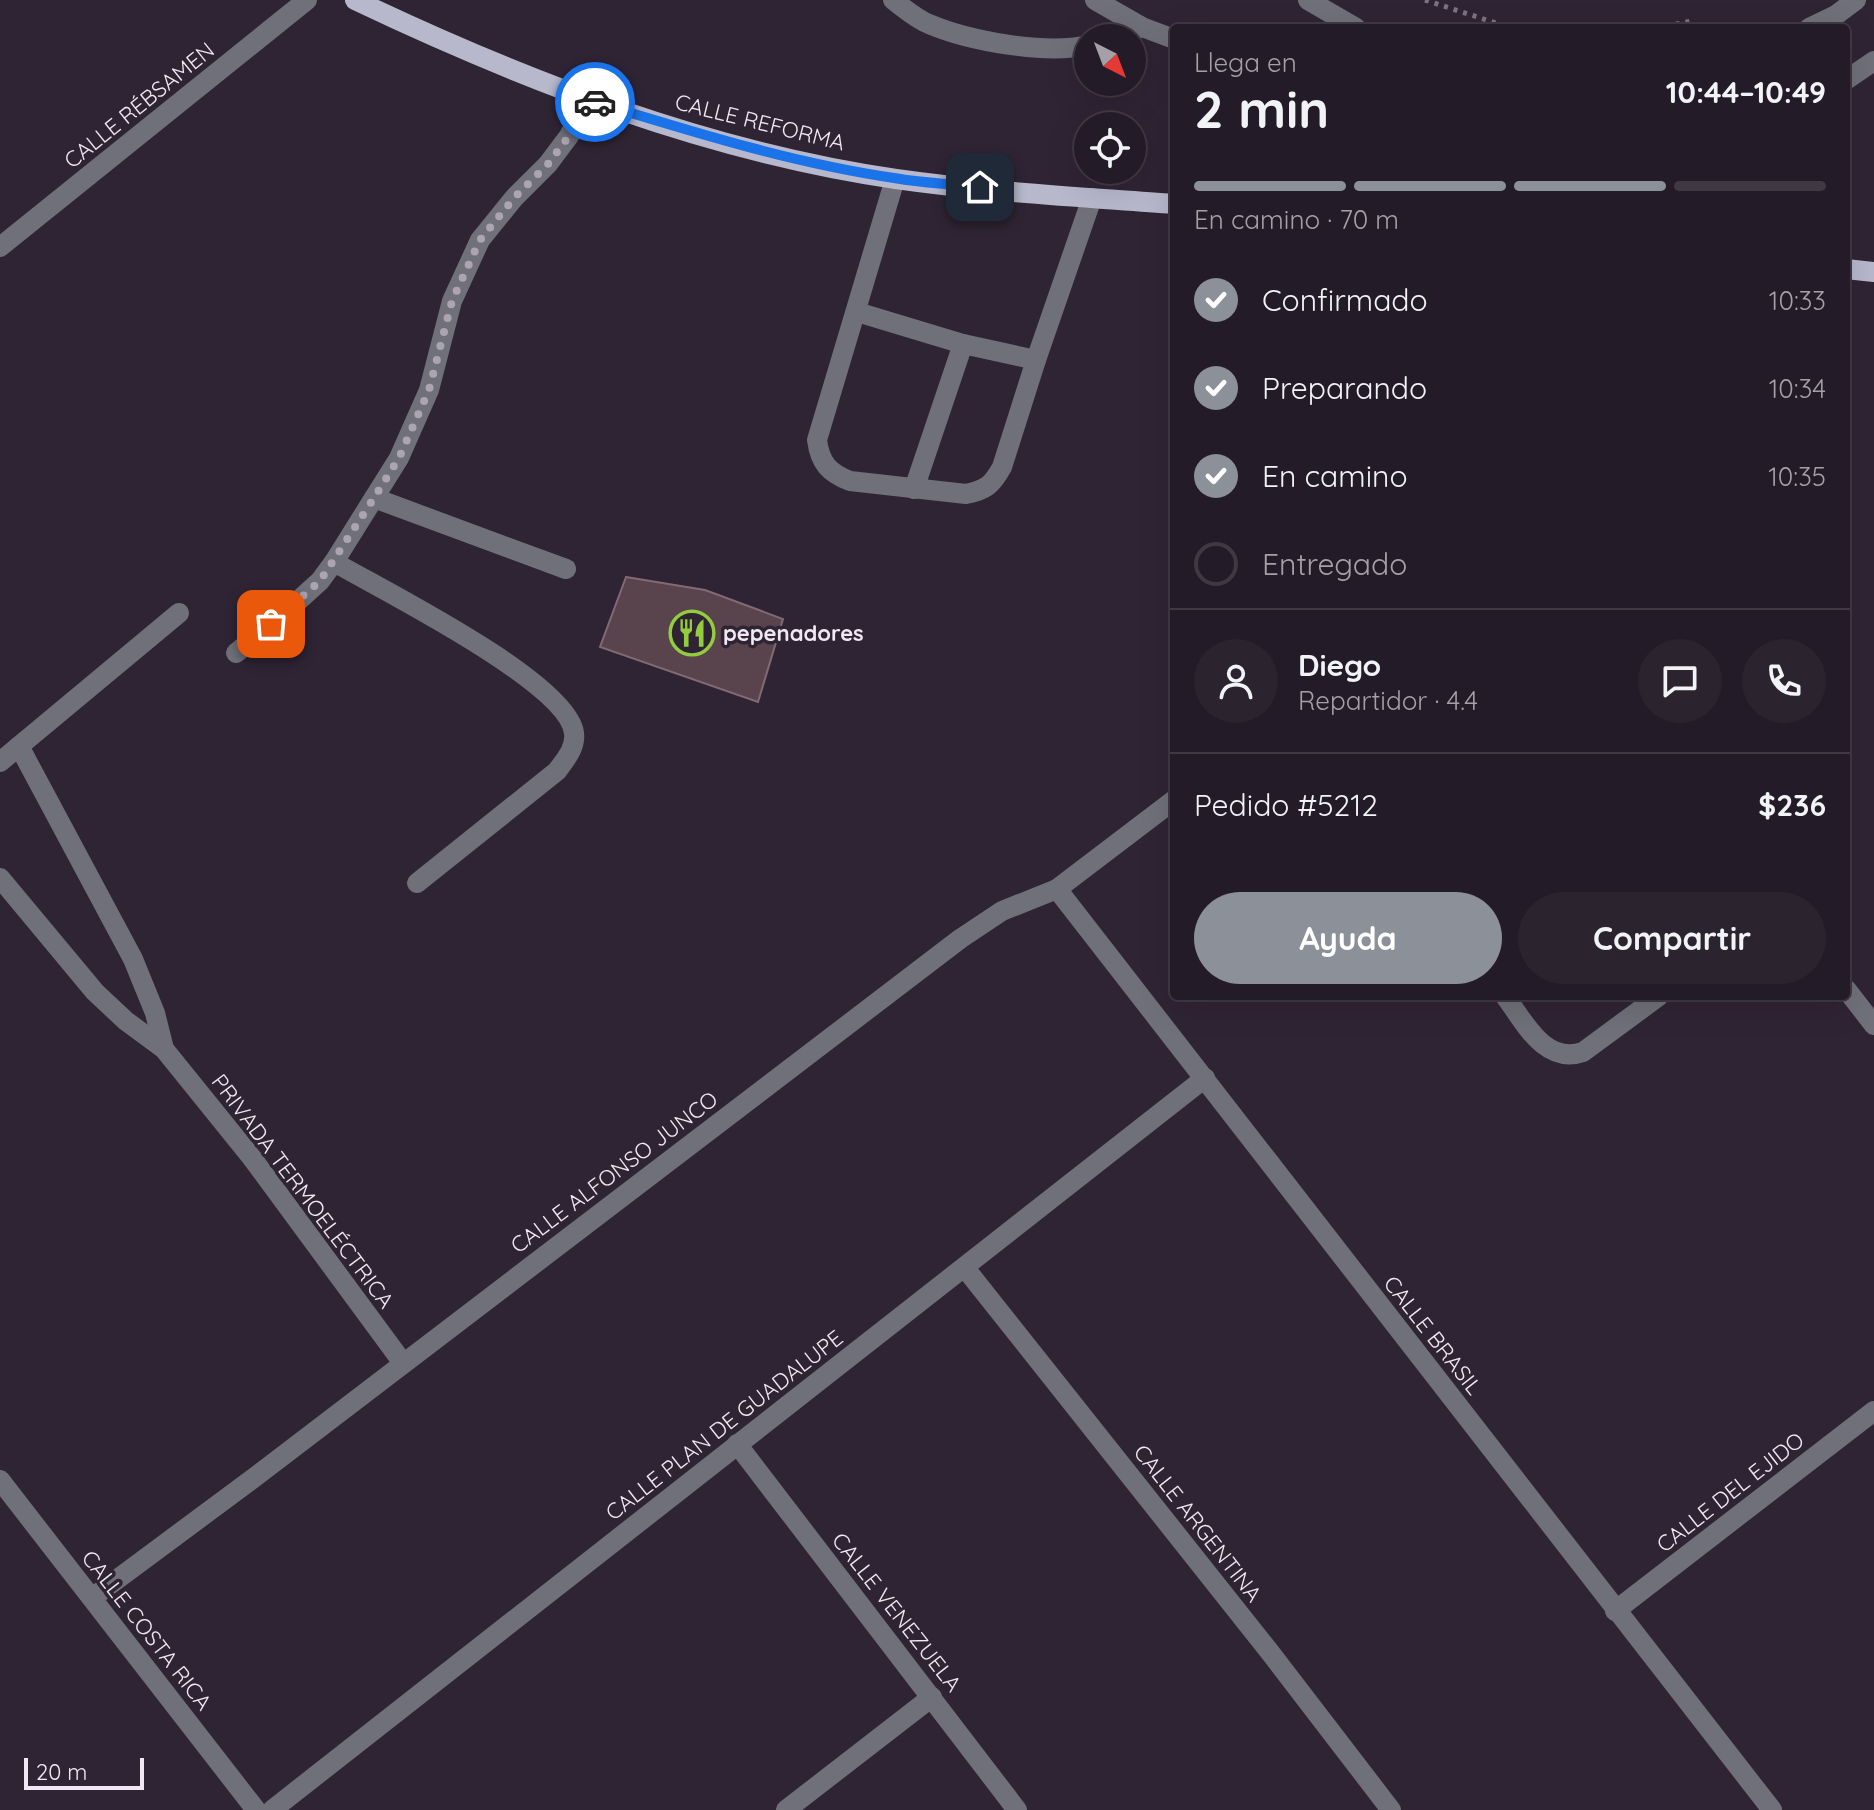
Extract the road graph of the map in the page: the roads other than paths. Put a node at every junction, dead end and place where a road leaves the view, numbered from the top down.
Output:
1 (307, 0) edge
2 (355, 0) edge
3 (893, 0) edge
4 (1095, 0) edge
5 (1308, 0) edge
6 (1856, 0) edge
7 (1137, 24) edge
8 (1349, 24) edge
9 (1817, 24) edge
10 (1146, 28) edge
11 (1170, 38) edge
12 (1074, 47) edge
13 (1874, 61) edge
14 (1850, 77) edge
15 (587, 100) junction
16 (895, 179) junction
17 (1092, 198) junction
18 (1170, 204) edge
19 (0, 247) edge
20 (1850, 269) edge
21 (1874, 272) edge
22 (857, 312) junction
23 (963, 344) junction
24 (1036, 360) junction
25 (914, 489) junction
26 (374, 498) junction
27 (334, 562) junction
28 (566, 569) dead end
29 (179, 613) dead end
30 (236, 653) dead end
31 (19, 746) junction
32 (0, 762) edge
33 (1170, 803) edge
34 (0, 878) edge
35 (417, 883) dead end
36 (1057, 889) junction
37 (1850, 994) edge
38 (1508, 1000) edge
39 (1654, 1000) edge
40 (1874, 1025) edge
41 (164, 1049) junction
42 (1205, 1078) junction
43 (965, 1268) junction
44 (403, 1363) junction
45 (1874, 1411) edge
46 (737, 1444) junction
47 (0, 1480) edge
48 (92, 1598) junction
49 (1615, 1611) junction
50 (932, 1697) junction
51 (256, 1810) edge
52 (272, 1810) edge
53 (786, 1810) edge
54 (1017, 1810) edge
55 (1391, 1810) edge
56 (1772, 1810) edge

1 - 19 street, CALLE RÉBSAMEN
2 - 15 main road, CALLE REFORMA
3 - 12 street
4 - 7 street
5 - 8 street
6 - 9 street
10 - 11 street
13 - 14 street
15 - 16 main road, CALLE REFORMA
15 - 26 street
16 - 17 main road, CALLE REFORMA
16 - 22 street
17 - 18 main road, CALLE REFORMA
17 - 24 street
20 - 21 main road
22 - 23 street
22 - 25 street
23 - 24 street
23 - 25 street
24 - 25 street
26 - 27 street
26 - 28 street
27 - 30 street
27 - 35 street
29 - 31 street
31 - 32 street
31 - 41 street, PRIVADA TERMOELÉCTRICA
33 - 36 street, CALLE ALFONSO JUNCO
34 - 41 street, PRIVADA TERMOELÉCTRICA
36 - 42 street, CALLE BRASIL
36 - 44 street, CALLE ALFONSO JUNCO
37 - 40 street
38 - 39 street
41 - 44 street, PRIVADA TERMOELÉCTRICA
42 - 43 street, CALLE PLAN DE GUADALUPE
42 - 49 street, CALLE BRASIL
43 - 46 street, CALLE PLAN DE GUADALUPE
43 - 55 street, CALLE ARGENTINA
44 - 48 street, CALLE ALFONSO JUNCO
45 - 49 street, CALLE DEL EJIDO
46 - 50 street, CALLE VENEZUELA
46 - 52 street, CALLE PLAN DE GUADALUPE
47 - 48 street, CALLE COSTA RICA
48 - 51 street, CALLE COSTA RICA
49 - 56 street, CALLE BRASIL
50 - 53 street
50 - 54 street, CALLE VENEZUELA

